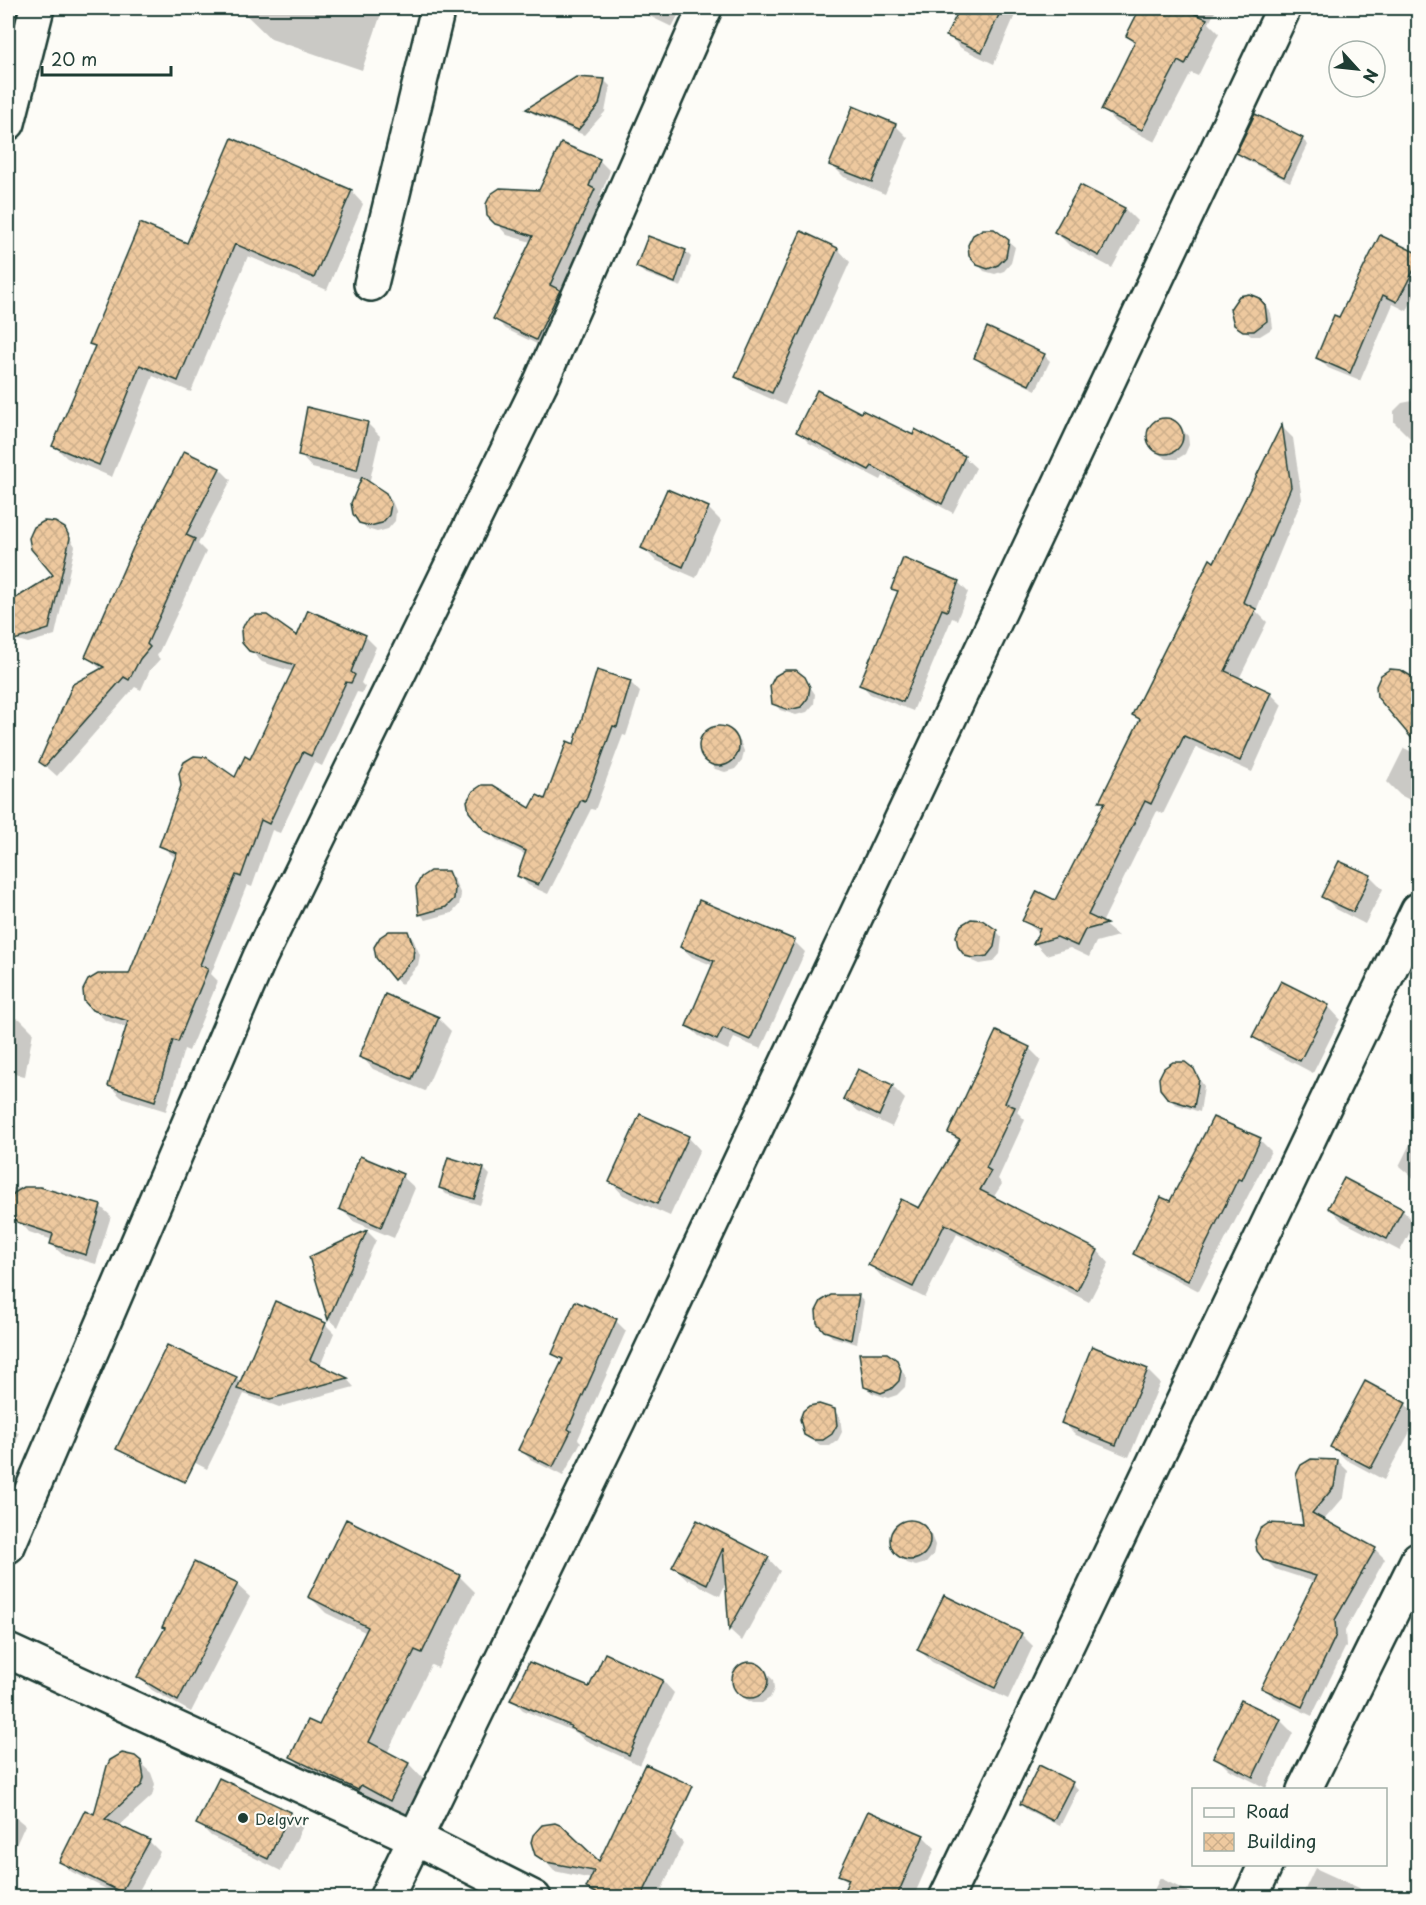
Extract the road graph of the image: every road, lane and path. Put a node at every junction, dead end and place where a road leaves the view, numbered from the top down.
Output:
1 (37, 8) edge
2 (438, 8) edge
3 (705, 8) edge
4 (1284, 8) edge
5 (8, 123) edge
6 (371, 284) dead end
7 (1419, 910) edge
8 (8, 1546) edge
9 (1419, 1559) edge
10 (8, 1651) edge
11 (1305, 1788) edge
12 (417, 1839) junction
13 (1265, 1866) edge
14 (386, 1898) edge
15 (534, 1898) edge
16 (946, 1898) edge
17 (1250, 1898) edge

1 - 5 street
2 - 6 street
3 - 8 street
4 - 12 street
7 - 16 street
9 - 11 street
10 - 12 street
12 - 14 street
12 - 15 street
13 - 17 street

